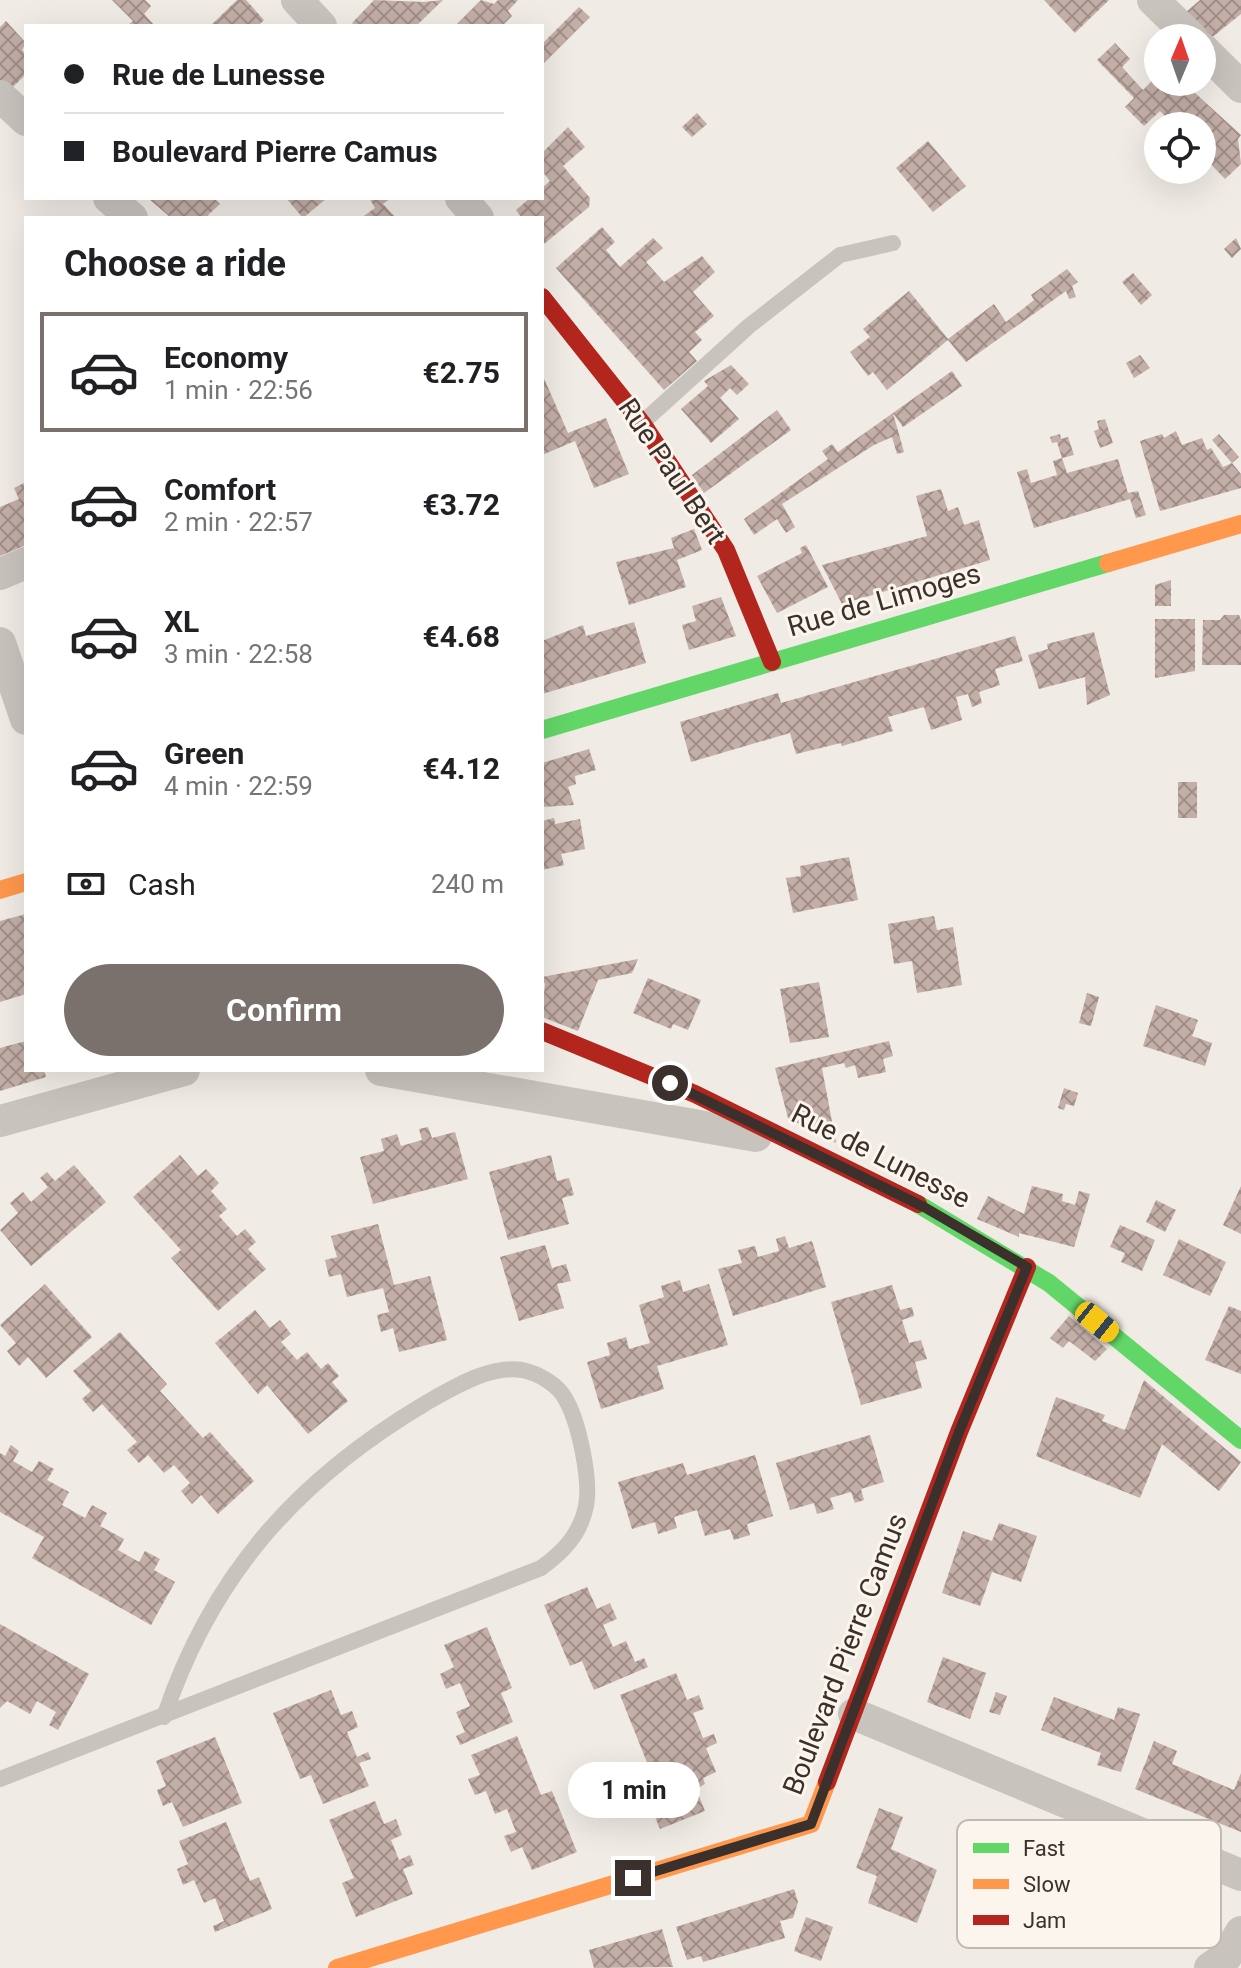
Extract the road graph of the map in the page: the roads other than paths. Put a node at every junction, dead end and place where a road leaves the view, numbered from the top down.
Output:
1 (297, 0) edge
2 (1153, 0) edge
3 (319, 24) edge
4 (1178, 24) edge
5 (1216, 62) edge
6 (1241, 87) edge
7 (0, 96) edge
8 (24, 118) edge
9 (111, 200) edge
10 (463, 200) edge
11 (130, 216) edge
12 (476, 216) edge
13 (893, 243) dead end
14 (544, 303) edge
15 (556, 337) edge
16 (642, 423) junction
17 (1241, 524) edge
18 (24, 564) edge
19 (0, 574) edge
20 (0, 643) edge
21 (772, 662) junction
22 (24, 713) edge
23 (544, 729) edge
24 (24, 883) edge
25 (0, 890) edge
26 (544, 1032) edge
27 (177, 1072) edge
28 (392, 1072) edge
29 (0, 1121) edge
30 (794, 1143) junction
31 (1027, 1267) junction
32 (1241, 1440) edge
33 (854, 1714) junction
34 (164, 1717) junction
35 (0, 1779) edge
36 (1109, 1820) edge
37 (1221, 1867) edge
38 (1241, 1875) edge
39 (337, 1968) edge

1 - 3 street
2 - 4 street
5 - 6 street
7 - 8 street
9 - 11 street
10 - 12 street
13 - 16 lane
14 - 15 street, Rue Paul Bert
15 - 16 street, Rue Paul Bert
16 - 21 street, Rue Paul Bert
17 - 21 street, Rue de Limoges
18 - 19 street
20 - 22 street
21 - 23 street, Rue de Limoges
24 - 25 street
26 - 30 street, Rue de Lunesse
27 - 29 street
28 - 30 street
30 - 31 street, Rue de Lunesse
31 - 32 street, Rue de Lunesse
31 - 33 street, Boulevard Pierre Camus
33 - 36 street
33 - 39 street, Boulevard Pierre Camus
34 - 34 lane
34 - 35 lane
37 - 38 street

